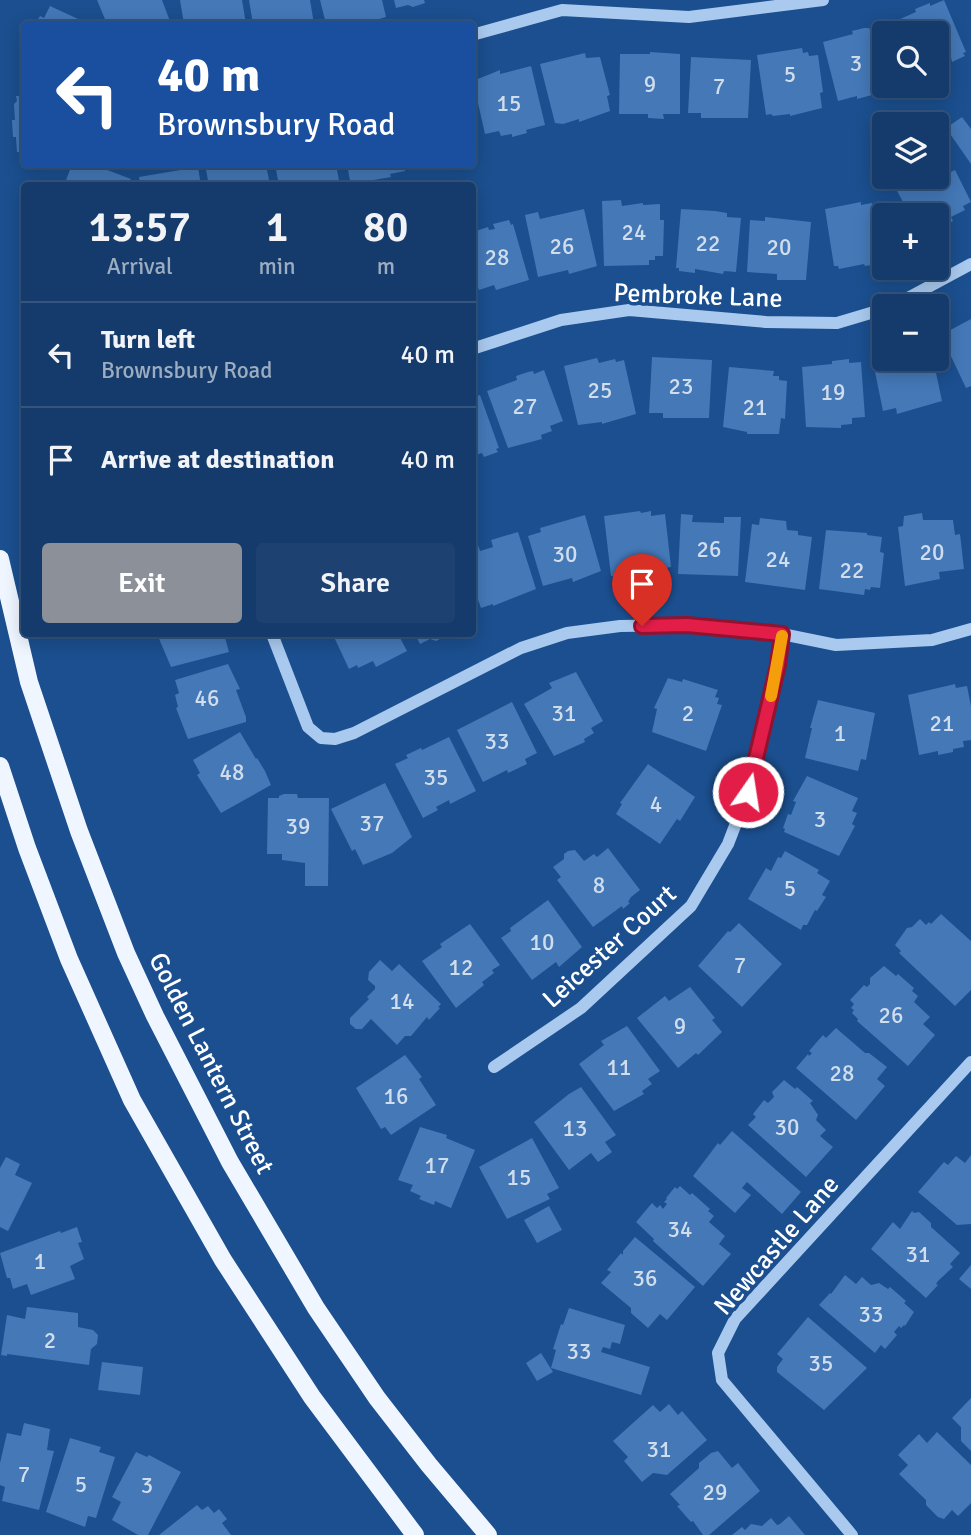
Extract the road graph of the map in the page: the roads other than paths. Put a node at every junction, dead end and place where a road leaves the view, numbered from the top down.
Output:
1 (823, 0) edge
2 (476, 34) edge
3 (971, 264) edge
4 (915, 294) edge
5 (872, 313) edge
6 (476, 348) edge
7 (0, 559) edge
8 (971, 629) edge
9 (782, 634) junction
10 (273, 637) edge
11 (0, 766) edge
12 (971, 1062) edge
13 (494, 1067) dead end
14 (415, 1535) edge
15 (488, 1535) edge
16 (852, 1535) edge

1 - 2 street
3 - 4 street
5 - 6 street, Pembroke Lane
7 - 15 main road, Golden Lantern Street
8 - 9 street
9 - 10 street
9 - 13 street, Leicester Court
11 - 14 main road
12 - 16 street, Newcastle Lane

